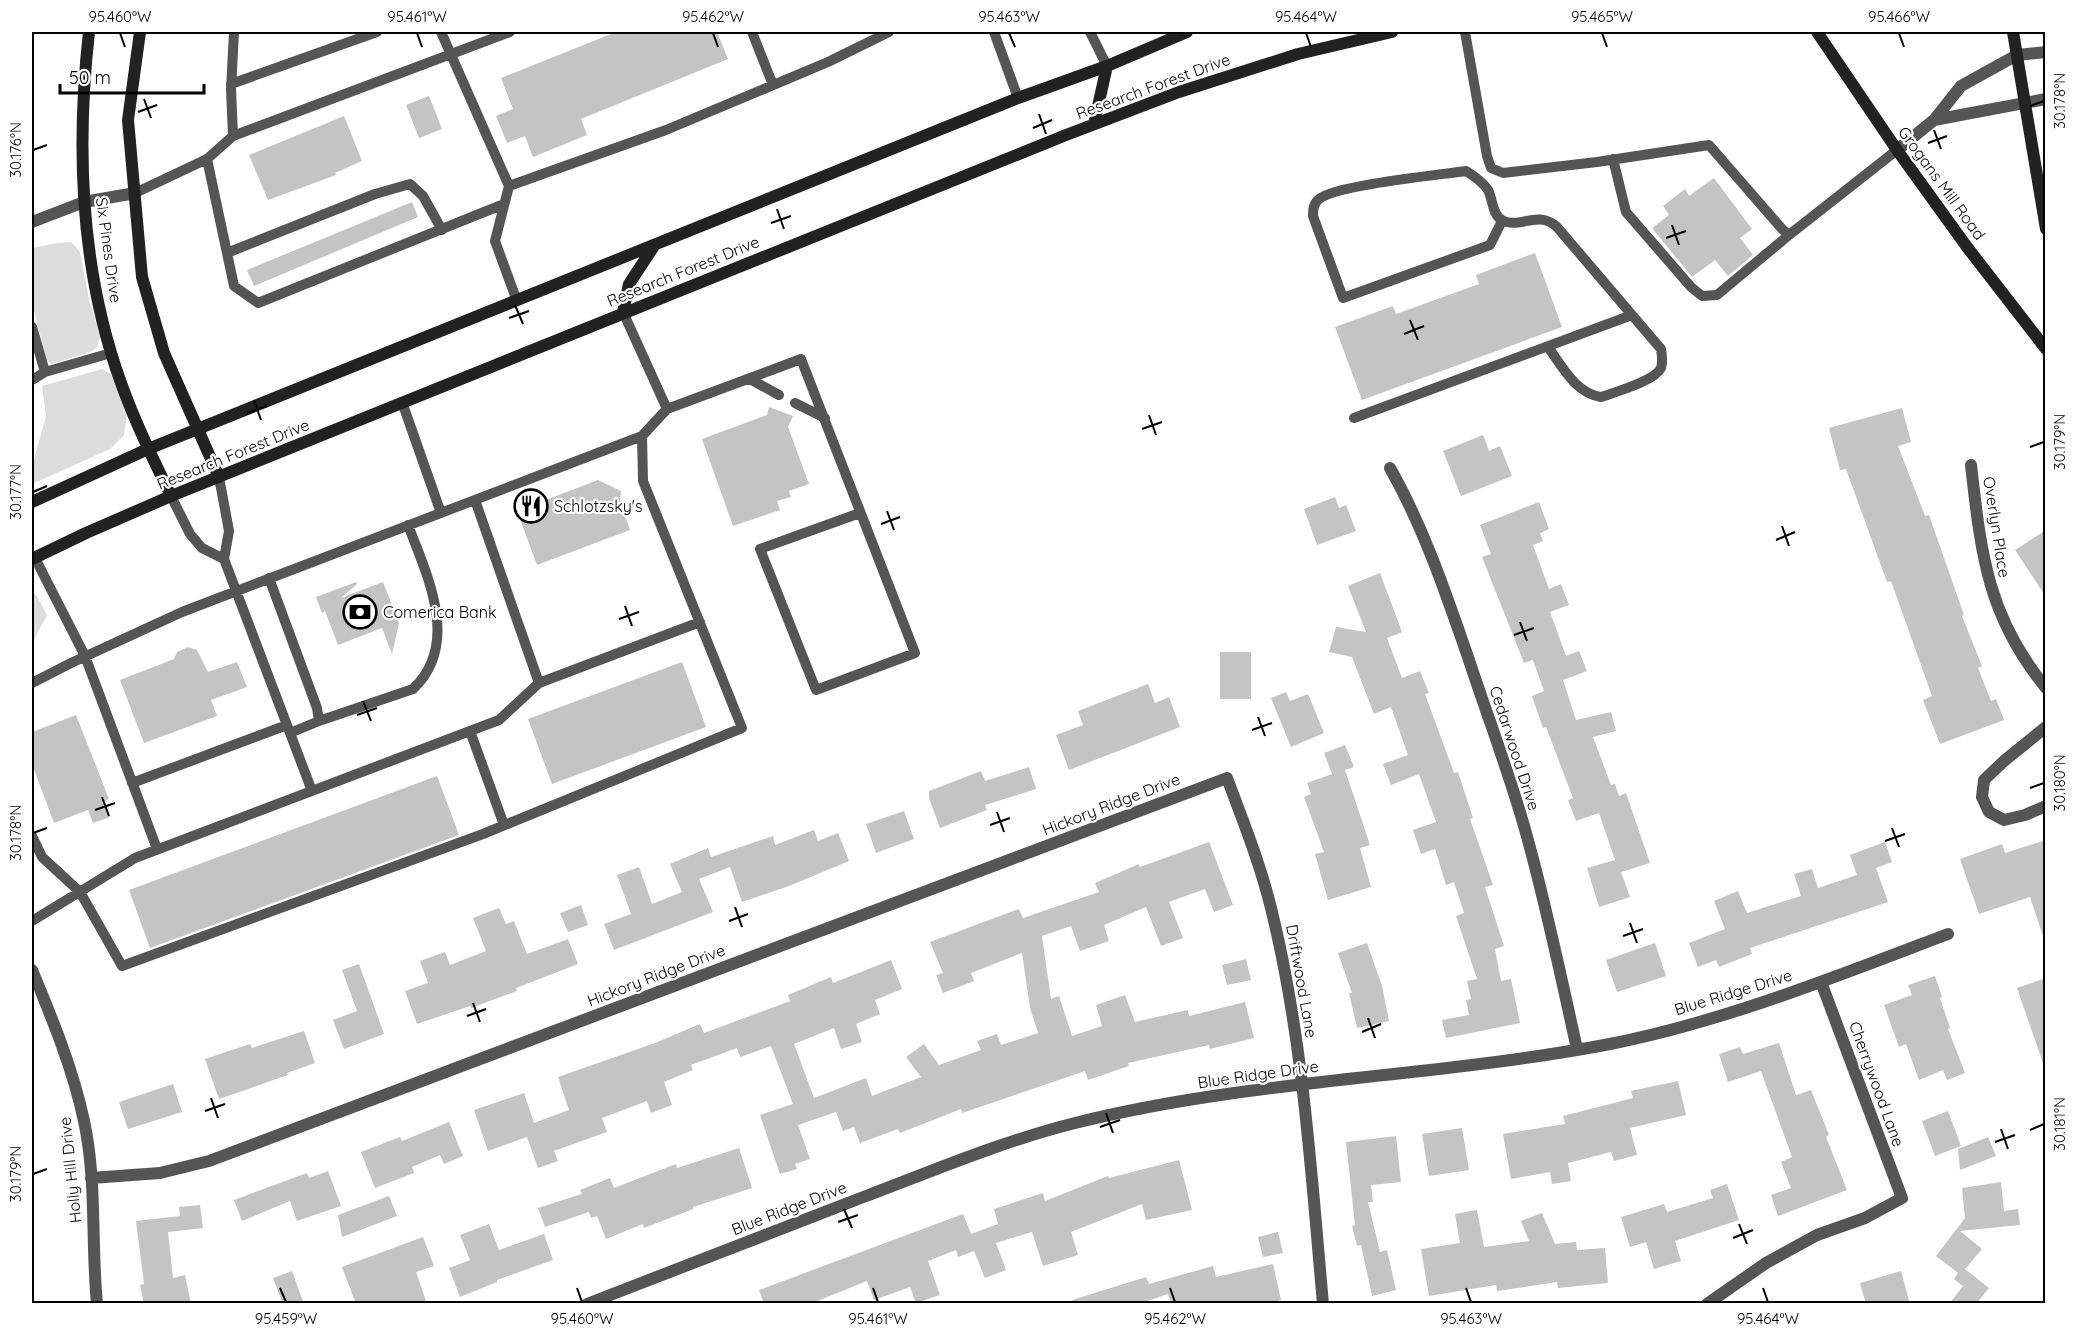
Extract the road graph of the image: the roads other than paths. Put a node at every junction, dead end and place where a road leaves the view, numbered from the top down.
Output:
1 (89, 32) edge
2 (140, 32) edge
3 (234, 32) edge
4 (377, 32) edge
5 (441, 32) edge
6 (510, 32) edge
7 (752, 32) edge
8 (889, 32) edge
9 (994, 32) edge
10 (1090, 32) edge
11 (1187, 32) edge
12 (1392, 32) edge
13 (1465, 32) edge
14 (1817, 32) edge
15 (2013, 32) edge
16 (2046, 52) edge
17 (451, 55) junction
18 (2017, 55) junction
19 (1107, 66) junction
20 (231, 84) junction
21 (773, 85) junction
22 (1018, 98) junction
23 (2046, 99) edge
24 (2024, 103) junction
25 (1934, 120) junction
26 (1094, 124) junction
27 (233, 136) junction
28 (1897, 150) junction
29 (207, 159) junction
30 (1613, 159) junction
31 (1491, 168) junction
32 (1477, 178) junction
33 (509, 186) junction
34 (135, 193) junction
35 (84, 202) junction
36 (504, 204) junction
37 (1502, 220) junction
38 (32, 222) edge
39 (442, 230) junction
40 (2046, 230) edge
41 (1789, 235) junction
42 (654, 246) junction
43 (227, 253) junction
44 (517, 301) junction
45 (624, 312) junction
46 (1632, 315) junction
47 (32, 327) edge
48 (1548, 346) junction
49 (2046, 349) edge
50 (111, 353) junction
51 (45, 372) junction
52 (750, 379) junction
53 (32, 380) edge
54 (779, 395) dead end
55 (402, 402) junction
56 (795, 403) dead end
57 (667, 409) junction
58 (825, 418) junction
59 (1354, 418) dead end
60 (198, 430) junction
61 (642, 436) junction
62 (148, 449) junction
63 (1971, 465) dead end
64 (1390, 468) dead end
65 (219, 477) junction
66 (171, 496) junction
67 (475, 500) junction
68 (32, 502) edge
69 (441, 513) junction
70 (860, 513) junction
71 (408, 525) junction
72 (33, 558) edge
73 (224, 559) junction
74 (268, 578) junction
75 (236, 591) junction
76 (700, 622) junction
77 (85, 656) junction
78 (32, 683) edge
79 (539, 684) junction
80 (2046, 688) edge
81 (319, 721) junction
82 (2046, 727) edge
83 (289, 729) junction
84 (470, 731) junction
85 (1227, 778) joint
86 (132, 783) junction
87 (312, 791) junction
88 (2046, 806) edge
89 (504, 825) junction
90 (32, 836) edge
91 (157, 849) junction
92 (80, 892) junction
93 (32, 921) edge
94 (1948, 934) dead end
95 (32, 970) edge
96 (1821, 982) junction
97 (1577, 1049) junction
98 (1303, 1083) junction
99 (91, 1178) junction
100 (97, 1304) edge
101 (587, 1304) edge
102 (1323, 1304) edge
103 (1707, 1304) edge

1 - 35 main road, Six Pines Drive
2 - 34 main road, Six Pines Drive
3 - 20 lane
4 - 20 lane
5 - 17 lane
6 - 17 lane
7 - 21 lane
8 - 21 lane
9 - 22 lane
10 - 19 lane
11 - 19 main road, Research Forest Drive
12 - 26 main road, Research Forest Drive
13 - 31 lane
14 - 28 main road, Grogans Mill Road
15 - 18 main road
16 - 18 street
17 - 27 lane
17 - 33 lane
18 - 24 main road
18 - 25 street
19 - 22 main road, Research Forest Drive
19 - 26 main road
20 - 27 lane
21 - 33 lane
22 - 42 main road, Research Forest Drive
23 - 24 street
24 - 25 street
24 - 40 main road
25 - 28 street
26 - 45 main road, Research Forest Drive
27 - 29 lane
28 - 41 lane
28 - 49 main road, Grogans Mill Road
29 - 34 lane
29 - 43 lane
30 - 31 lane
30 - 41 lane
30 - 41 lane
31 - 32 lane
32 - 37 lane
32 - 37 lane
33 - 36 lane
34 - 35 street
34 - 60 main road, Six Pines Drive
35 - 38 street
35 - 50 main road, Six Pines Drive
36 - 39 lane
36 - 44 lane
37 - 46 lane
39 - 43 lane
39 - 43 lane
42 - 44 main road, Research Forest Drive
42 - 45 main road
44 - 60 main road, Research Forest Drive
45 - 55 main road, Research Forest Drive
45 - 57 lane
46 - 48 lane
46 - 48 lane
47 - 51 lane
48 - 59 lane
50 - 51 lane
50 - 62 main road, Six Pines Drive
51 - 53 lane
52 - 54 lane
52 - 57 lane
52 - 58 lane
55 - 65 main road, Research Forest Drive
55 - 69 lane
56 - 58 lane
57 - 61 lane
58 - 70 lane
60 - 62 main road, Research Forest Drive
60 - 65 main road, Six Pines Drive
61 - 67 lane
61 - 76 lane
62 - 66 main road, Six Pines Drive
62 - 68 main road, Research Forest Drive
63 - 80 street, Overlyn Place
64 - 97 street, Cedarwood Drive
65 - 66 main road, Research Forest Drive
65 - 73 lane
66 - 72 main road, Research Forest Drive
66 - 73 lane
67 - 69 lane
67 - 79 lane
69 - 71 lane
70 - 70 lane
71 - 74 lane
71 - 81 lane
72 - 77 lane
73 - 75 lane
74 - 75 lane
74 - 81 lane
75 - 77 lane
75 - 83 lane
76 - 79 lane
76 - 89 lane
77 - 78 lane
77 - 86 lane
79 - 84 lane
81 - 83 lane
82 - 88 street
83 - 86 lane
83 - 87 lane
84 - 87 lane
84 - 89 lane
85 - 98 street, Driftwood Lane
85 - 99 street, Hickory Ridge Drive
86 - 91 lane
87 - 91 lane
89 - 92 lane
90 - 92 lane
91 - 92 lane
92 - 93 lane
94 - 96 street, Blue Ridge Drive
95 - 99 street, Holly Hill Drive
96 - 97 street, Blue Ridge Drive
96 - 103 street, Cherrywood Lane
97 - 98 street, Blue Ridge Drive
98 - 101 street, Blue Ridge Drive
98 - 102 street, Driftwood Lane
99 - 100 street, Holly Hill Drive

